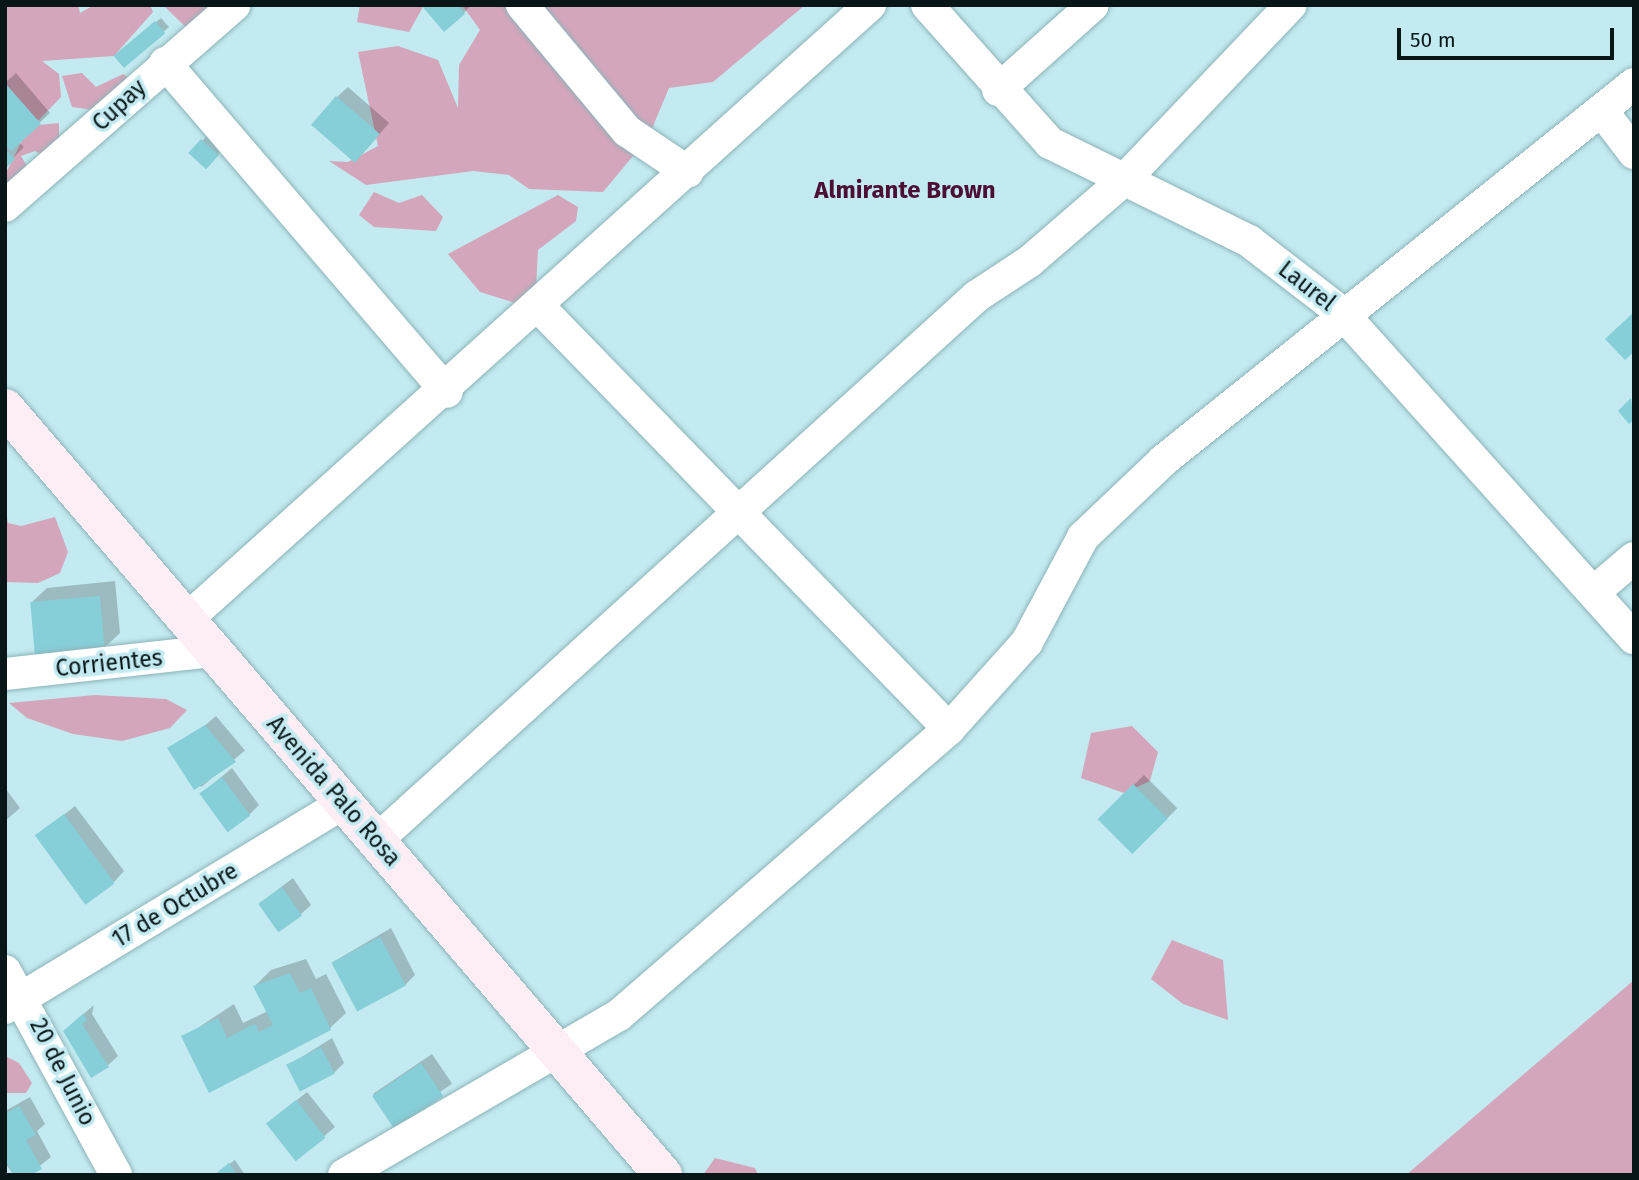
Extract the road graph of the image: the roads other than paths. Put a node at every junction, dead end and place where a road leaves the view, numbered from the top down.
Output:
1 (235, 5) edge
2 (522, 5) edge
3 (870, 5) edge
4 (927, 5) edge
5 (1093, 5) edge
6 (1291, 5) edge
7 (165, 63) junction
8 (1634, 84) edge
9 (998, 90) junction
10 (1602, 111) junction
11 (1634, 153) edge
12 (688, 172) junction
13 (1126, 178) junction
14 (5, 206) edge
15 (540, 308) junction
16 (1342, 313) junction
17 (447, 392) junction
18 (5, 408) edge
19 (739, 512) junction
20 (1634, 558) edge
21 (1594, 592) junction
22 (186, 621) junction
23 (1634, 638) edge
24 (212, 651) junction
25 (5, 674) edge
26 (949, 729) junction
27 (344, 803) junction
28 (377, 840) junction
29 (5, 971) edge
30 (15, 1002) edge
31 (557, 1056) junction
32 (116, 1175) edge
33 (344, 1175) edge
34 (663, 1175) edge

1 - 7 street, Cupay
2 - 12 street
3 - 12 street
4 - 9 street, Laurel
5 - 9 street
6 - 13 street
7 - 14 street, Cupay
7 - 17 street
8 - 10 street
9 - 13 street, Laurel
10 - 11 street
10 - 16 street
12 - 15 street
13 - 16 street, Laurel
13 - 19 street
15 - 17 street
15 - 19 street
16 - 21 street, Laurel
16 - 26 street
17 - 22 street
18 - 22 main road, Avenida Palo Rosa
19 - 26 street
19 - 28 street
20 - 21 street
21 - 23 street, Laurel
22 - 24 main road, Avenida Palo Rosa
24 - 25 street, Corrientes
24 - 27 main road, Avenida Palo Rosa
26 - 31 street
27 - 28 main road, Avenida Palo Rosa
27 - 30 street, 17 de Octubre
28 - 31 main road, Avenida Palo Rosa
29 - 30 street, 20 de Junio
30 - 32 street, 20 de Junio
31 - 33 street
31 - 34 main road, Avenida Palo Rosa

